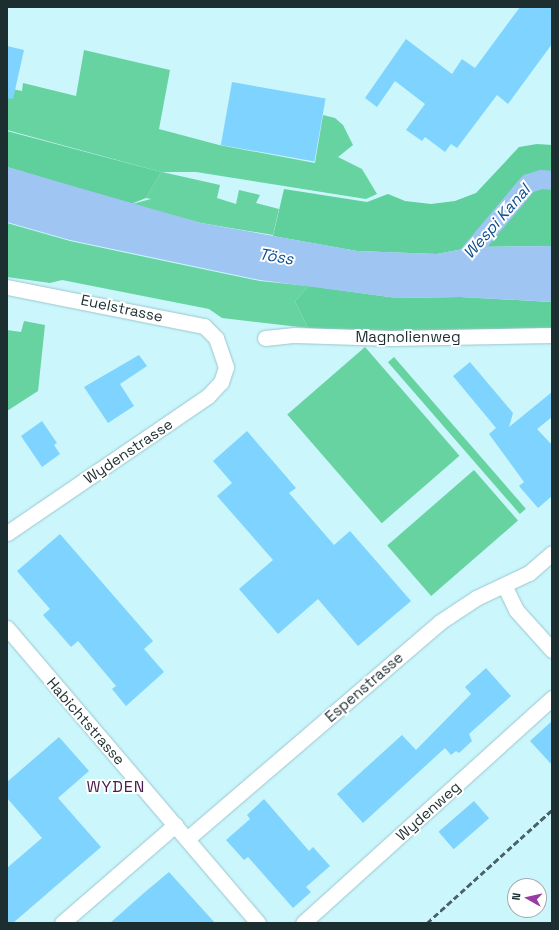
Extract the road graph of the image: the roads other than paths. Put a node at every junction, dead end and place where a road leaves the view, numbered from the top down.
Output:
1 (7, 287) edge
2 (552, 335) edge
3 (265, 338) dead end
4 (224, 352) joint
5 (7, 533) edge
6 (552, 553) edge
7 (504, 585) junction
8 (7, 628) edge
9 (552, 650) edge
10 (552, 698) edge
11 (175, 825) junction
12 (187, 839) junction
13 (62, 923) edge
14 (258, 923) edge
15 (303, 923) edge

1 - 4 street, Euelstrasse
2 - 3 street, Magnolienweg
4 - 5 street, Wydenstrasse
6 - 7 street, Espenstrasse
7 - 9 street
7 - 12 street, Espenstrasse
8 - 11 street, Habichtstrasse
10 - 15 street, Wydenweg
11 - 12 street, Habichtstrasse
11 - 13 street
12 - 14 street, Habichtstrasse

